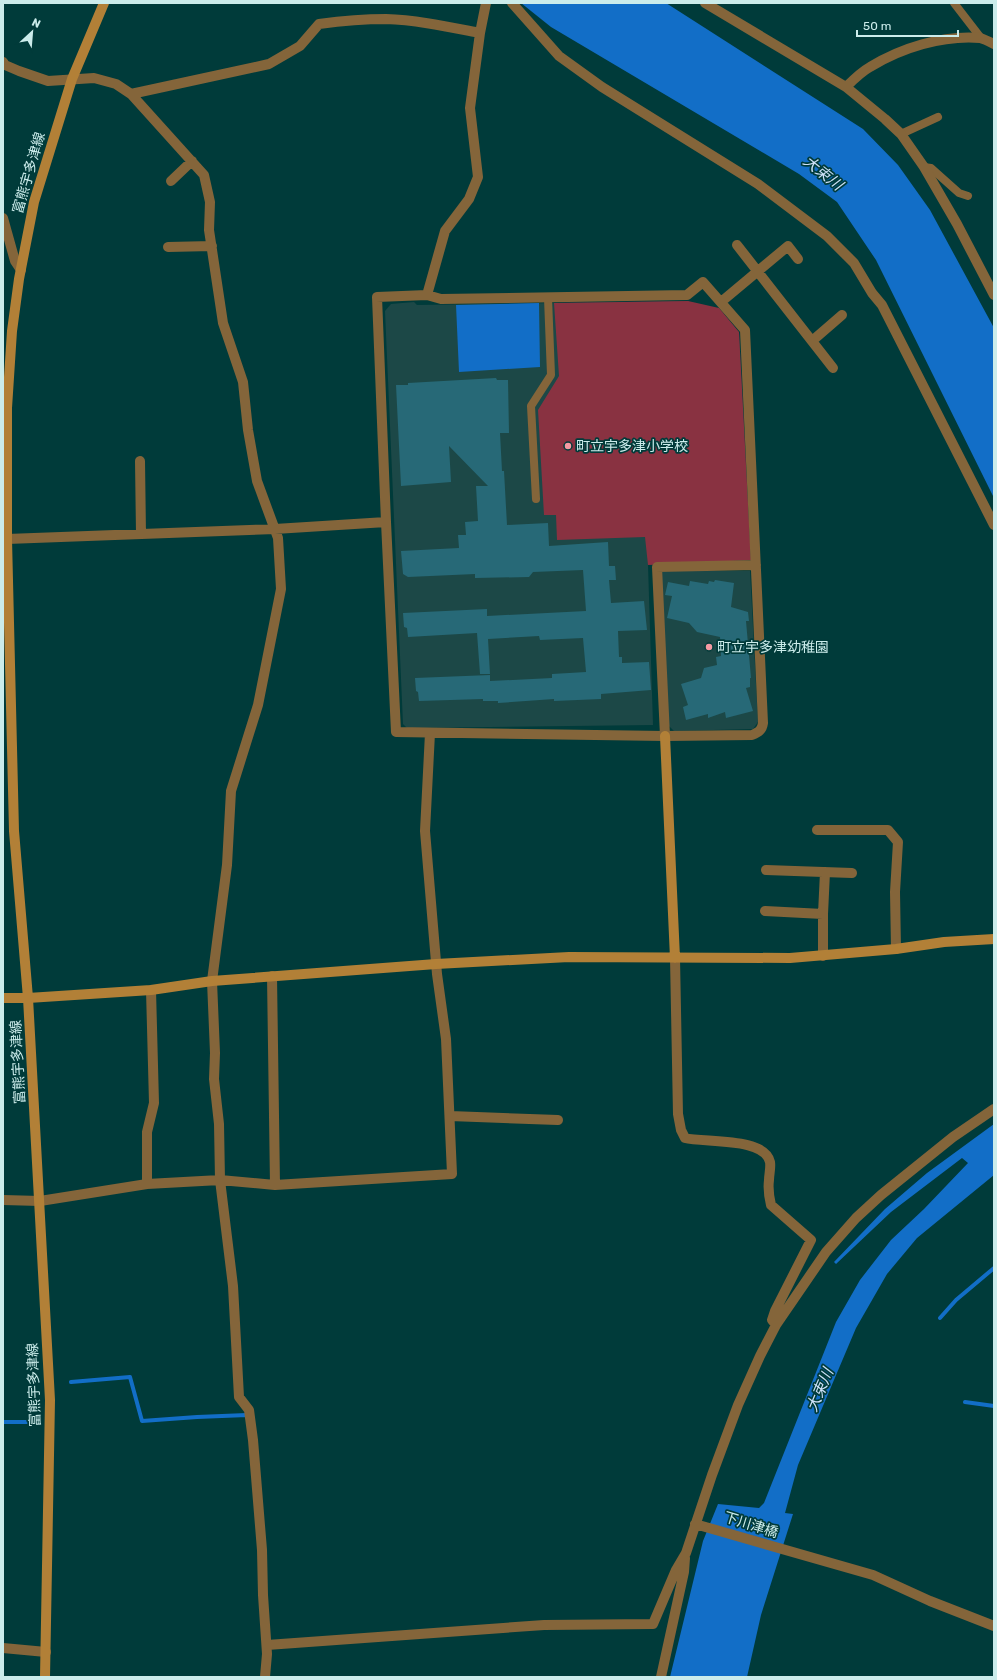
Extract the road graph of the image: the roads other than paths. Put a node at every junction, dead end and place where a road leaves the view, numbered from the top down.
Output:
1 (104, 3) edge
2 (486, 3) edge
3 (512, 3) edge
4 (705, 3) edge
5 (954, 3) edge
6 (480, 33) junction
7 (981, 38) junction
8 (994, 44) edge
9 (3, 62) edge
10 (72, 79) junction
11 (846, 87) junction
12 (131, 94) junction
13 (938, 117) dead end
14 (901, 134) junction
15 (192, 161) junction
16 (924, 167) junction
17 (171, 181) dead end
18 (968, 196) dead end
19 (3, 218) edge
20 (737, 245) dead end
21 (212, 246) junction
22 (168, 247) dead end
23 (798, 259) dead end
24 (21, 270) junction
25 (758, 271) junction
26 (427, 295) junction
27 (994, 295) edge
28 (548, 298) junction
29 (721, 302) junction
30 (842, 315) dead end
31 (812, 341) junction
32 (833, 368) dead end
33 (140, 461) dead end
34 (536, 499) dead end
35 (386, 522) junction
36 (994, 525) edge
37 (275, 529) junction
38 (141, 534) junction
39 (7, 539) junction
40 (756, 565) junction
41 (430, 733) junction
42 (665, 736) junction
43 (817, 830) dead end
44 (766, 870) dead end
45 (825, 872) junction
46 (852, 873) dead end
47 (764, 911) dead end
48 (823, 914) junction
49 (994, 939) edge
50 (896, 949) junction
51 (823, 956) junction
52 (675, 958) junction
53 (436, 964) junction
54 (272, 976) junction
55 (212, 981) junction
56 (151, 990) junction
57 (3, 998) edge
58 (28, 998) junction
59 (994, 1109) edge
60 (450, 1116) junction
61 (558, 1120) dead end
62 (220, 1180) junction
63 (147, 1184) junction
64 (275, 1185) junction
65 (3, 1200) edge
66 (40, 1201) junction
67 (776, 1325) junction
68 (699, 1524) junction
69 (686, 1553) junction
70 (994, 1626) edge
71 (266, 1645) junction
72 (3, 1648) edge
73 (46, 1652) junction
74 (45, 1677) edge
75 (265, 1677) edge
76 (661, 1677) edge

1 - 10 main road, 富熊宇多津線
2 - 6 street
3 - 36 street
4 - 11 street
5 - 7 lane
6 - 12 street
6 - 26 street
7 - 8 street
7 - 11 street
9 - 10 street
10 - 12 street
10 - 24 main road, 富熊宇多津線
11 - 14 street
12 - 15 street
13 - 14 lane
14 - 16 street
15 - 17 street
15 - 21 street
16 - 18 lane
16 - 27 street
19 - 24 street
20 - 25 street
21 - 22 street
21 - 37 street
23 - 25 street
24 - 39 main road, 富熊宇多津線
25 - 29 street
25 - 31 street
26 - 28 street
26 - 35 street
28 - 29 street
28 - 34 lane
29 - 40 street
30 - 31 street
31 - 32 street
33 - 38 street
35 - 37 street
35 - 41 street
37 - 38 street
37 - 55 street
38 - 39 street
39 - 58 main road, 富熊宇多津線
40 - 42 street
40 - 42 street
41 - 42 street
41 - 53 street
42 - 52 main road
43 - 50 street
44 - 45 street
45 - 46 street
45 - 48 street
47 - 48 street
48 - 51 street
49 - 50 main road
50 - 51 main road
51 - 52 main road
52 - 53 main road
52 - 67 street
53 - 54 main road
53 - 60 street
54 - 55 main road
54 - 64 street
55 - 56 main road
55 - 62 street
56 - 58 main road
56 - 63 street
57 - 58 main road
58 - 66 main road, 富熊宇多津線
59 - 67 street
60 - 61 street
60 - 64 street
62 - 63 street
62 - 64 street
62 - 71 street
63 - 66 street
65 - 66 street
66 - 73 main road, 富熊宇多津線
67 - 68 street
68 - 69 street
68 - 70 street, 下川津橋
69 - 71 street
69 - 76 street
71 - 75 street
72 - 73 street
73 - 74 main road, 富熊宇多津線

